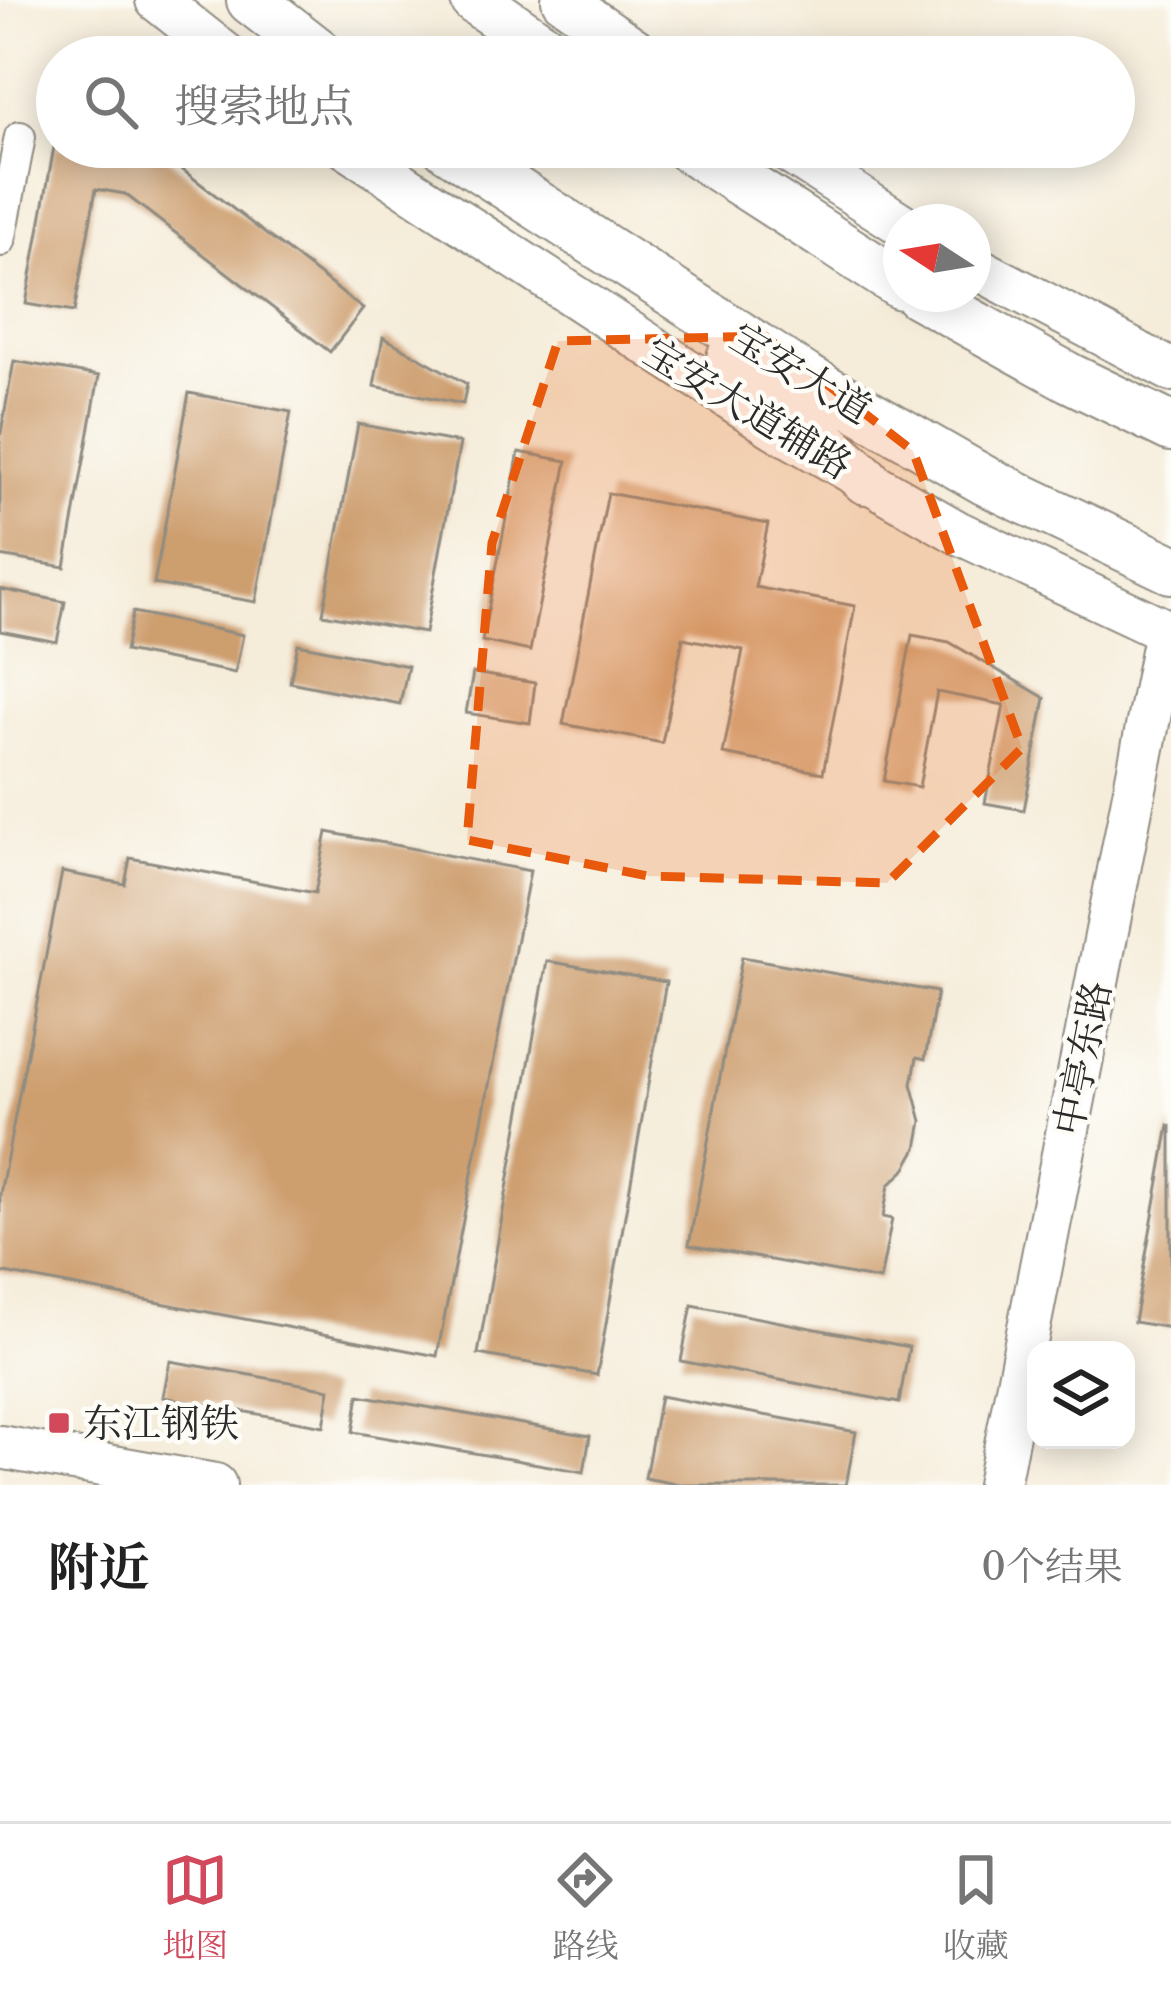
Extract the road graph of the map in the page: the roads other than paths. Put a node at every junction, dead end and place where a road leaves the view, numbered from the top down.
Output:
1 (157, 0) edge
2 (251, 0) edge
3 (476, 0) edge
4 (563, 0) edge
5 (203, 36) edge
6 (297, 36) edge
7 (527, 36) edge
8 (615, 36) edge
9 (20, 137) dead end
10 (377, 168) edge
11 (479, 168) edge
12 (720, 168) edge
13 (814, 168) edge
14 (883, 212) edge
15 (0, 241) edge
16 (630, 266) junction
17 (883, 273) edge
18 (991, 275) edge
19 (951, 312) edge
20 (1171, 370) edge
21 (1171, 428) edge
22 (866, 480) junction
23 (1171, 569) edge
24 (1168, 632) edge
25 (0, 1447) edge
26 (215, 1485) edge
27 (998, 1485) edge

1 - 5 main road
2 - 6 main road
3 - 7 main road
4 - 8 main road
9 - 15 street
10 - 22 main road, 宝安大道辅路
11 - 16 main road, 宝安大道
12 - 17 main road
13 - 14 main road
16 - 22 main road
16 - 23 main road, 宝安大道
18 - 20 main road
19 - 21 main road
22 - 24 main road, 宝安大道辅路
24 - 27 main road, 中亭东路
25 - 26 main road

